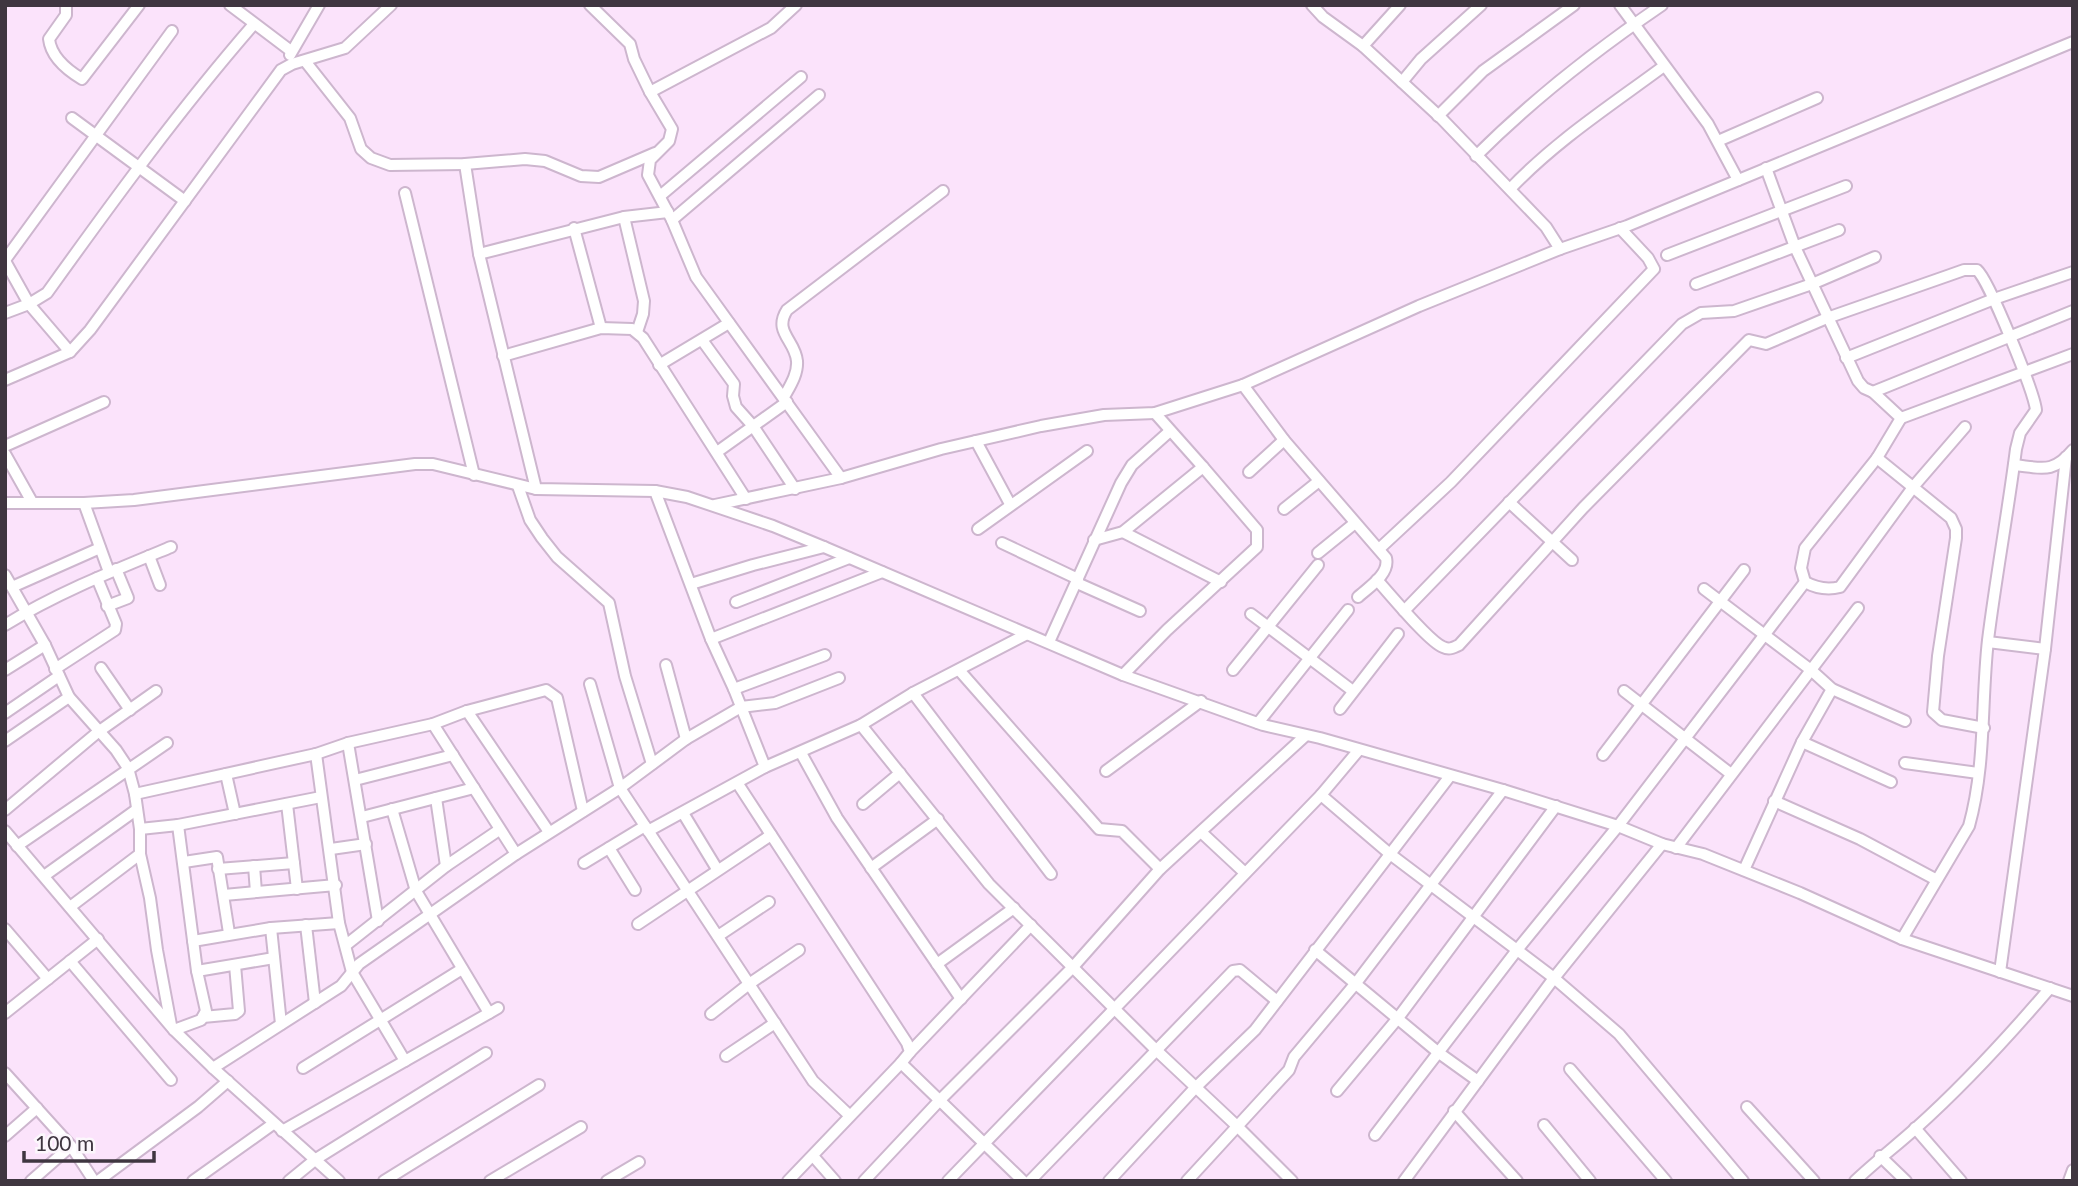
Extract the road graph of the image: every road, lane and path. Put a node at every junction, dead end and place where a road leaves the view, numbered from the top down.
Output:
1 (66, 5) edge
2 (139, 5) edge
3 (230, 5) edge
4 (319, 5) edge
5 (391, 5) edge
6 (590, 5) edge
7 (796, 5) edge
8 (1400, 5) edge
9 (1481, 5) edge
10 (1574, 5) edge
11 (1620, 5) edge
12 (1662, 5) edge
13 (1320, 8) edge
14 (254, 23) junction
15 (1633, 25) junction
16 (172, 31) dead end
17 (2073, 42) edge
18 (1363, 46) junction
19 (291, 51) junction
20 (305, 61) junction
21 (1664, 65) junction
22 (286, 68) junction
23 (801, 77) dead end
24 (1402, 82) junction
25 (650, 92) junction
26 (819, 95) dead end
27 (1817, 98) dead end
28 (1438, 116) junction
29 (72, 118) dead end
30 (96, 135) junction
31 (1717, 141) junction
32 (656, 152) junction
33 (1476, 156) junction
34 (465, 164) junction
35 (137, 168) junction
36 (1766, 168) junction
37 (1738, 180) junction
38 (1846, 186) dead end
39 (1510, 189) junction
40 (943, 191) dead end
41 (405, 194) dead end
42 (660, 196) junction
43 (185, 201) junction
44 (1781, 212) junction
45 (670, 216) junction
46 (624, 217) junction
47 (574, 228) junction
48 (1620, 229) junction
49 (1839, 230) dead end
50 (1795, 247) junction
51 (1560, 249) junction
52 (479, 254) junction
53 (1667, 255) dead end
54 (1875, 257) dead end
55 (5, 260) edge
56 (2073, 272) edge
57 (1696, 284) dead end
58 (1812, 284) junction
59 (1994, 299) junction
60 (29, 304) junction
61 (2073, 311) edge
62 (5, 313) edge
63 (1827, 318) junction
64 (729, 323) junction
65 (601, 328) junction
66 (637, 332) junction
67 (2009, 337) junction
68 (702, 340) junction
69 (70, 352) junction
70 (2073, 354) edge
71 (503, 356) junction
72 (1846, 358) junction
73 (659, 365) junction
74 (2024, 374) junction
75 (5, 380) edge
76 (1243, 385) junction
77 (1873, 392) junction
78 (785, 400) junction
79 (104, 402) dead end
80 (1155, 413) junction
81 (1902, 418) junction
82 (753, 426) junction
83 (1965, 427) dead end
84 (1170, 431) junction
85 (1284, 440) junction
86 (976, 441) junction
87 (5, 446) edge
88 (1087, 451) dead end
89 (717, 452) junction
90 (5, 454) edge
91 (2070, 454) edge
92 (1877, 458) junction
93 (2014, 465) junction
94 (1203, 467) junction
95 (1249, 472) dead end
96 (474, 475) junction
97 (841, 478) junction
98 (1319, 481) junction
99 (518, 486) junction
100 (1914, 486) junction
101 (536, 489) junction
102 (795, 489) junction
103 (655, 491) junction
104 (746, 499) junction
105 (32, 502) junction
106 (1509, 502) junction
107 (5, 503) edge
108 (84, 503) junction
109 (1010, 504) junction
110 (713, 506) junction
111 (1284, 509) dead end
112 (1355, 523) junction
113 (978, 529) dead end
114 (1123, 532) junction
115 (1094, 540) junction
116 (1551, 542) junction
117 (1002, 543) dead end
118 (171, 547) dead end
119 (824, 547) junction
120 (100, 548) junction
121 (1379, 550) junction
122 (149, 556) junction
123 (849, 558) junction
124 (1572, 560) dead end
125 (1744, 570) dead end
126 (113, 571) junction
127 (882, 572) junction
128 (5, 575) edge
129 (96, 578) junction
130 (1377, 580) junction
131 (1078, 581) junction
132 (1221, 582) junction
133 (1805, 582) junction
134 (691, 584) junction
135 (160, 585) dead end
136 (12, 587) junction
137 (1704, 589) dead end
138 (1357, 597) dead end
139 (736, 602) dead end
140 (1720, 602) junction
141 (107, 606) junction
142 (1858, 608) dead end
143 (1348, 610) dead end
144 (1140, 611) dead end
145 (1404, 611) junction
146 (26, 612) junction
147 (1251, 614) dead end
148 (5, 625) edge
149 (1268, 627) junction
150 (1027, 634) junction
151 (1398, 634) dead end
152 (1764, 636) junction
153 (711, 639) junction
154 (1049, 642) junction
155 (1988, 642) junction
156 (45, 645) junction
157 (2045, 649) junction
158 (825, 655) dead end
159 (1309, 658) junction
160 (666, 665) dead end
161 (101, 668) dead end
162 (5, 670) edge
163 (959, 670) junction
164 (1233, 670) dead end
165 (1811, 670) junction
166 (57, 672) junction
167 (1123, 675) junction
168 (839, 678) dead end
169 (590, 684) dead end
170 (734, 689) junction
171 (1832, 689) junction
172 (156, 691) dead end
173 (1353, 691) junction
174 (1624, 691) dead end
175 (913, 694) junction
176 (69, 697) junction
177 (1201, 701) junction
178 (1641, 705) junction
179 (741, 706) junction
180 (1340, 709) dead end
181 (130, 710) junction
182 (467, 711) junction
183 (5, 713) edge
184 (1905, 721) dead end
185 (1258, 723) junction
186 (433, 724) junction
187 (861, 725) junction
188 (1984, 728) junction
189 (98, 732) junction
190 (1305, 736) junction
191 (1684, 738) junction
192 (686, 739) junction
193 (5, 741) edge
194 (167, 743) dead end
195 (348, 743) junction
196 (1802, 743) junction
197 (1357, 751) junction
198 (800, 753) junction
199 (316, 754) junction
200 (453, 755) junction
201 (1603, 755) dead end
202 (1905, 763) dead end
203 (652, 764) junction
204 (765, 767) junction
205 (128, 768) junction
206 (1106, 771) dead end
207 (900, 773) junction
208 (1978, 773) junction
209 (226, 774) junction
210 (1731, 774) junction
211 (1450, 776) junction
212 (355, 780) junction
213 (1891, 782) dead end
214 (738, 784) junction
215 (474, 788) junction
216 (620, 788) junction
217 (1503, 790) junction
218 (135, 794) junction
219 (1321, 795) junction
220 (321, 797) junction
221 (436, 798) junction
222 (1774, 801) junction
223 (287, 804) junction
224 (863, 804) dead end
225 (1556, 806) junction
226 (392, 809) junction
227 (5, 810) edge
228 (136, 810) junction
229 (583, 811) junction
230 (683, 813) junction
231 (235, 814) junction
232 (362, 817) junction
233 (938, 819) junction
234 (178, 825) junction
235 (1618, 826) junction
236 (647, 829) junction
237 (140, 830) junction
238 (499, 830) junction
239 (5, 831) edge
240 (549, 832) junction
241 (1201, 832) junction
242 (771, 835) junction
243 (366, 844) junction
244 (1662, 844) junction
245 (17, 846) junction
246 (608, 848) junction
247 (1676, 848) junction
248 (331, 849) junction
249 (1390, 853) junction
250 (140, 854) junction
251 (516, 854) junction
252 (184, 862) junction
253 (294, 863) junction
254 (584, 863) dead end
255 (254, 866) junction
256 (446, 866) junction
257 (218, 869) junction
258 (717, 869) junction
259 (871, 869) junction
260 (1160, 869) junction
261 (1744, 870) junction
262 (1245, 873) junction
263 (1051, 874) dead end
264 (44, 876) junction
265 (1935, 879) junction
266 (1430, 883) junction
267 (336, 884) junction
268 (297, 889) junction
269 (687, 889) junction
270 (635, 890) dead end
271 (416, 891) junction
272 (256, 892) junction
273 (224, 895) junction
274 (769, 902) dead end
275 (70, 907) junction
276 (1014, 908) junction
277 (429, 915) junction
278 (1473, 916) junction
279 (379, 921) junction
280 (340, 923) junction
281 (638, 924) dead end
282 (306, 925) junction
283 (1031, 925) junction
284 (271, 928) junction
285 (5, 929) edge
286 (229, 933) junction
287 (718, 936) junction
288 (98, 939) junction
289 (1902, 939) junction
290 (193, 941) junction
291 (346, 945) junction
292 (799, 950) dead end
293 (1315, 950) junction
294 (1517, 950) junction
295 (274, 958) junction
296 (70, 961) junction
297 (937, 964) junction
298 (235, 965) junction
299 (1073, 967) junction
300 (462, 969) junction
301 (197, 971) junction
302 (352, 972) junction
303 (2000, 972) junction
304 (1554, 978) junction
305 (48, 979) junction
306 (749, 984) junction
307 (1356, 984) junction
308 (2050, 988) junction
309 (2073, 996) edge
310 (961, 999) junction
311 (1277, 1000) junction
312 (316, 1003) junction
313 (1115, 1008) junction
314 (5, 1013) edge
315 (711, 1014) dead end
316 (203, 1017) junction
317 (1398, 1018) junction
318 (379, 1021) junction
319 (775, 1023) junction
320 (281, 1024) junction
321 (173, 1027) junction
322 (1155, 1049) junction
323 (910, 1052) junction
324 (486, 1053) dead end
325 (1440, 1053) junction
326 (726, 1056) dead end
327 (405, 1061) junction
328 (901, 1062) junction
329 (213, 1068) junction
330 (303, 1068) dead end
331 (1570, 1069) dead end
332 (5, 1073) edge
333 (171, 1080) dead end
334 (228, 1081) junction
335 (1478, 1081) junction
336 (539, 1085) dead end
337 (1195, 1088) junction
338 (1337, 1091) dead end
339 (939, 1101) junction
340 (1747, 1107) dead end
341 (37, 1108) junction
342 (1454, 1111) junction
343 (849, 1115) junction
344 (1544, 1125) dead end
345 (277, 1127) junction
346 (581, 1127) dead end
347 (1238, 1127) junction
348 (1916, 1128) junction
349 (1375, 1135) dead end
350 (5, 1136) edge
351 (984, 1144) junction
352 (71, 1146) junction
353 (813, 1156) junction
354 (1880, 1156) junction
355 (316, 1159) junction
356 (639, 1162) dead end
357 (2073, 1170) edge
358 (1284, 1178) edge
359 (31, 1181) edge
360 (97, 1181) edge
361 (193, 1181) edge
362 (289, 1181) edge
363 (339, 1181) edge
364 (384, 1181) edge
365 (490, 1181) edge
366 (607, 1181) edge
367 (788, 1181) edge
368 (835, 1181) edge
369 (864, 1181) edge
370 (948, 1181) edge
371 (1023, 1181) edge
372 (1031, 1181) edge
373 (1109, 1181) edge
374 (1187, 1181) edge
375 (1404, 1181) edge
376 (1517, 1181) edge
377 (1590, 1181) edge
378 (1666, 1181) edge
379 (1743, 1181) edge
380 (1814, 1181) edge
381 (1855, 1181) edge
382 (1906, 1181) edge
383 (1961, 1181) edge
384 (2069, 1181) edge

1 - 2 street
3 - 14 street
4 - 19 street
5 - 20 street
6 - 25 street
7 - 25 street
8 - 18 street
9 - 24 street
10 - 28 street
11 - 15 street
12 - 15 street
13 - 18 street
14 - 19 street
14 - 35 street
15 - 21 street
15 - 33 street
16 - 30 street
17 - 36 street
18 - 24 street
19 - 22 street
20 - 22 street
20 - 34 street
21 - 31 street
21 - 39 street
22 - 43 street
23 - 42 street
24 - 28 street
25 - 32 street
26 - 45 street
27 - 31 street
28 - 33 street
29 - 30 street
30 - 35 street
30 - 55 street
31 - 37 street
32 - 34 street
32 - 42 street
33 - 39 street
34 - 52 street
35 - 43 street
35 - 60 street
36 - 37 street
36 - 44 street
37 - 48 street
38 - 44 street
39 - 51 street
40 - 78 street
41 - 96 street
42 - 45 street
43 - 69 street
44 - 50 street
44 - 53 street
45 - 46 street
45 - 64 street
46 - 47 street
46 - 66 street
47 - 52 street
47 - 65 street
48 - 51 street
48 - 121 street
49 - 50 street
50 - 57 street
50 - 58 street
51 - 76 street
52 - 71 street
54 - 58 street
55 - 60 street
56 - 59 street
58 - 63 street
58 - 106 street
59 - 63 street
59 - 67 street
59 - 72 street
60 - 62 street
60 - 69 street
61 - 67 street
63 - 72 street
63 - 116 street
64 - 68 street
64 - 78 street
65 - 66 street
65 - 71 street
66 - 73 street
67 - 74 street
67 - 77 street
68 - 73 street
68 - 82 street
69 - 75 street
70 - 74 street
71 - 101 street
72 - 77 street
73 - 89 street
74 - 81 street
74 - 93 street
76 - 80 street
76 - 85 street
77 - 81 street
78 - 82 street
78 - 97 street
79 - 87 street
80 - 84 street
80 - 86 street
81 - 92 street
82 - 89 street
82 - 102 street
83 - 100 street
84 - 94 street
84 - 115 street
85 - 95 street
85 - 98 street
86 - 97 street
86 - 109 street
88 - 109 street
89 - 104 street
90 - 105 street
91 - 93 street
91 - 157 street
92 - 100 street
92 - 133 street
93 - 155 street
94 - 114 street
94 - 132 street
96 - 99 street
96 - 108 street
97 - 102 street
98 - 111 street
98 - 112 street
99 - 101 street
99 - 203 street
100 - 133 street
100 - 188 street
101 - 103 street
102 - 104 street
103 - 110 street
103 - 134 street
104 - 110 street
105 - 107 street
105 - 108 street
106 - 116 street
106 - 145 street
108 - 120 street
109 - 113 street
110 - 119 street
112 - 121 street
112 - 149 street
114 - 115 street
114 - 132 street
115 - 131 street
116 - 124 street
116 - 145 street
117 - 131 street
118 - 122 street
119 - 123 street
119 - 134 street
120 - 126 street
120 - 136 street
121 - 130 street
122 - 126 street
122 - 135 street
123 - 127 street
123 - 139 street
125 - 140 street
126 - 129 street
126 - 141 street
127 - 150 street
127 - 153 street
128 - 136 street
129 - 141 street
129 - 146 street
130 - 138 street
130 - 145 street
131 - 144 street
131 - 154 street
132 - 167 street
133 - 152 street
134 - 153 street
136 - 146 street
137 - 140 street
140 - 152 street
140 - 178 street
141 - 166 street
142 - 165 street
143 - 159 street
146 - 148 street
146 - 156 street
147 - 149 street
149 - 159 street
149 - 164 street
150 - 154 street
150 - 163 street
151 - 173 street
152 - 165 street
152 - 191 street
153 - 170 street
154 - 167 street
155 - 157 street
155 - 188 street
156 - 162 street
156 - 166 street
157 - 303 street
158 - 170 street
159 - 173 street
159 - 185 street
160 - 192 street
161 - 181 street
163 - 175 street
163 - 260 street
165 - 171 street
165 - 210 street
166 - 176 street
166 - 183 street
167 - 177 street
168 - 179 street
169 - 216 street
170 - 179 street
171 - 184 street
171 - 196 street
172 - 181 street
173 - 180 street
174 - 178 street
175 - 187 street
175 - 263 street
176 - 189 street
176 - 193 street
177 - 185 street
177 - 206 street
178 - 191 street
178 - 201 street
179 - 192 street
179 - 204 street
181 - 189 street
182 - 186 street
182 - 229 street
182 - 240 street
185 - 190 street
186 - 195 street
186 - 200 street
187 - 198 street
187 - 207 street
188 - 208 street
189 - 205 street
189 - 227 street
190 - 197 street
190 - 241 street
191 - 210 street
191 - 235 street
192 - 203 street
194 - 205 street
195 - 199 street
195 - 212 street
196 - 213 street
196 - 222 street
197 - 211 street
197 - 219 street
198 - 204 street
198 - 259 street
199 - 209 street
199 - 220 street
200 - 212 street
200 - 215 street
202 - 208 street
203 - 216 street
204 - 214 street
205 - 218 street
205 - 245 street
207 - 224 street
207 - 233 street
208 - 265 street
209 - 218 street
209 - 231 street
210 - 247 street
211 - 217 street
211 - 249 street
212 - 232 street
214 - 230 street
214 - 242 street
215 - 221 street
215 - 238 street
216 - 229 street
216 - 236 street
217 - 225 street
217 - 266 street
218 - 228 street
219 - 249 street
219 - 262 street
220 - 223 street
220 - 248 street
221 - 226 street
221 - 256 street
222 - 261 street
222 - 265 street
223 - 231 street
223 - 253 street
225 - 235 street
225 - 278 street
226 - 232 street
226 - 271 street
228 - 237 street
228 - 264 street
229 - 240 street
230 - 236 street
230 - 258 street
231 - 234 street
232 - 243 street
233 - 259 street
233 - 276 street
234 - 237 street
234 - 252 street
235 - 244 street
235 - 294 street
236 - 246 street
236 - 269 street
237 - 250 street
238 - 251 street
238 - 256 street
239 - 245 street
240 - 251 street
241 - 260 street
241 - 262 street
242 - 258 street
242 - 323 street
243 - 248 street
243 - 279 street
244 - 247 street
244 - 304 street
245 - 264 street
246 - 254 street
246 - 270 street
247 - 261 street
248 - 267 street
249 - 266 street
249 - 293 street
250 - 275 street
250 - 321 street
251 - 277 street
252 - 257 street
252 - 290 street
253 - 255 street
253 - 268 street
255 - 257 street
255 - 272 street
256 - 271 street
257 - 273 street
258 - 269 street
259 - 297 street
260 - 299 street
261 - 289 street
262 - 313 street
264 - 275 street
265 - 289 street
266 - 278 street
266 - 307 street
267 - 268 street
267 - 280 street
268 - 272 street
269 - 281 street
269 - 287 street
271 - 277 street
271 - 279 street
272 - 273 street
273 - 286 street
274 - 287 street
275 - 288 street
276 - 283 street
276 - 297 street
277 - 300 street
277 - 302 street
278 - 294 street
278 - 317 street
279 - 291 street
280 - 282 street
280 - 291 street
282 - 284 street
282 - 312 street
283 - 299 street
283 - 310 street
284 - 286 street
284 - 295 street
285 - 305 street
286 - 290 street
287 - 306 street
288 - 296 street
288 - 321 street
289 - 303 street
290 - 301 street
291 - 302 street
292 - 306 street
293 - 307 street
293 - 311 street
294 - 304 street
294 - 325 street
295 - 298 street
295 - 320 street
296 - 305 street
296 - 333 street
297 - 310 street
298 - 301 street
298 - 316 street
299 - 313 street
299 - 339 street
300 - 318 street
300 - 327 street
301 - 316 street
302 - 312 street
302 - 318 street
303 - 308 street
304 - 335 street
304 - 379 street
305 - 314 street
306 - 315 street
306 - 319 street
307 - 317 street
307 - 347 street
308 - 309 street
308 - 348 street
310 - 323 street
311 - 322 street
311 - 337 street
312 - 320 street
313 - 322 street
313 - 351 street
316 - 321 street
317 - 325 street
317 - 338 street
318 - 327 street
318 - 330 street
319 - 326 street
319 - 343 street
320 - 329 street
321 - 329 street
322 - 337 street
322 - 372 street
323 - 328 street
324 - 355 street
325 - 335 street
325 - 349 street
327 - 345 street
328 - 339 street
328 - 343 street
329 - 334 street
331 - 378 street
332 - 341 street
334 - 345 street
334 - 360 street
335 - 342 street
336 - 364 street
337 - 347 street
337 - 373 street
339 - 351 street
339 - 369 street
340 - 380 street
341 - 350 street
341 - 352 street
342 - 375 street
342 - 376 street
343 - 353 street
344 - 377 street
345 - 355 street
345 - 361 street
346 - 365 street
347 - 358 street
347 - 374 street
348 - 354 street
348 - 383 street
351 - 370 street
351 - 371 street
352 - 359 street
352 - 360 street
353 - 367 street
353 - 368 street
354 - 381 street
354 - 382 street
355 - 362 street
355 - 363 street
356 - 366 street
357 - 384 street

